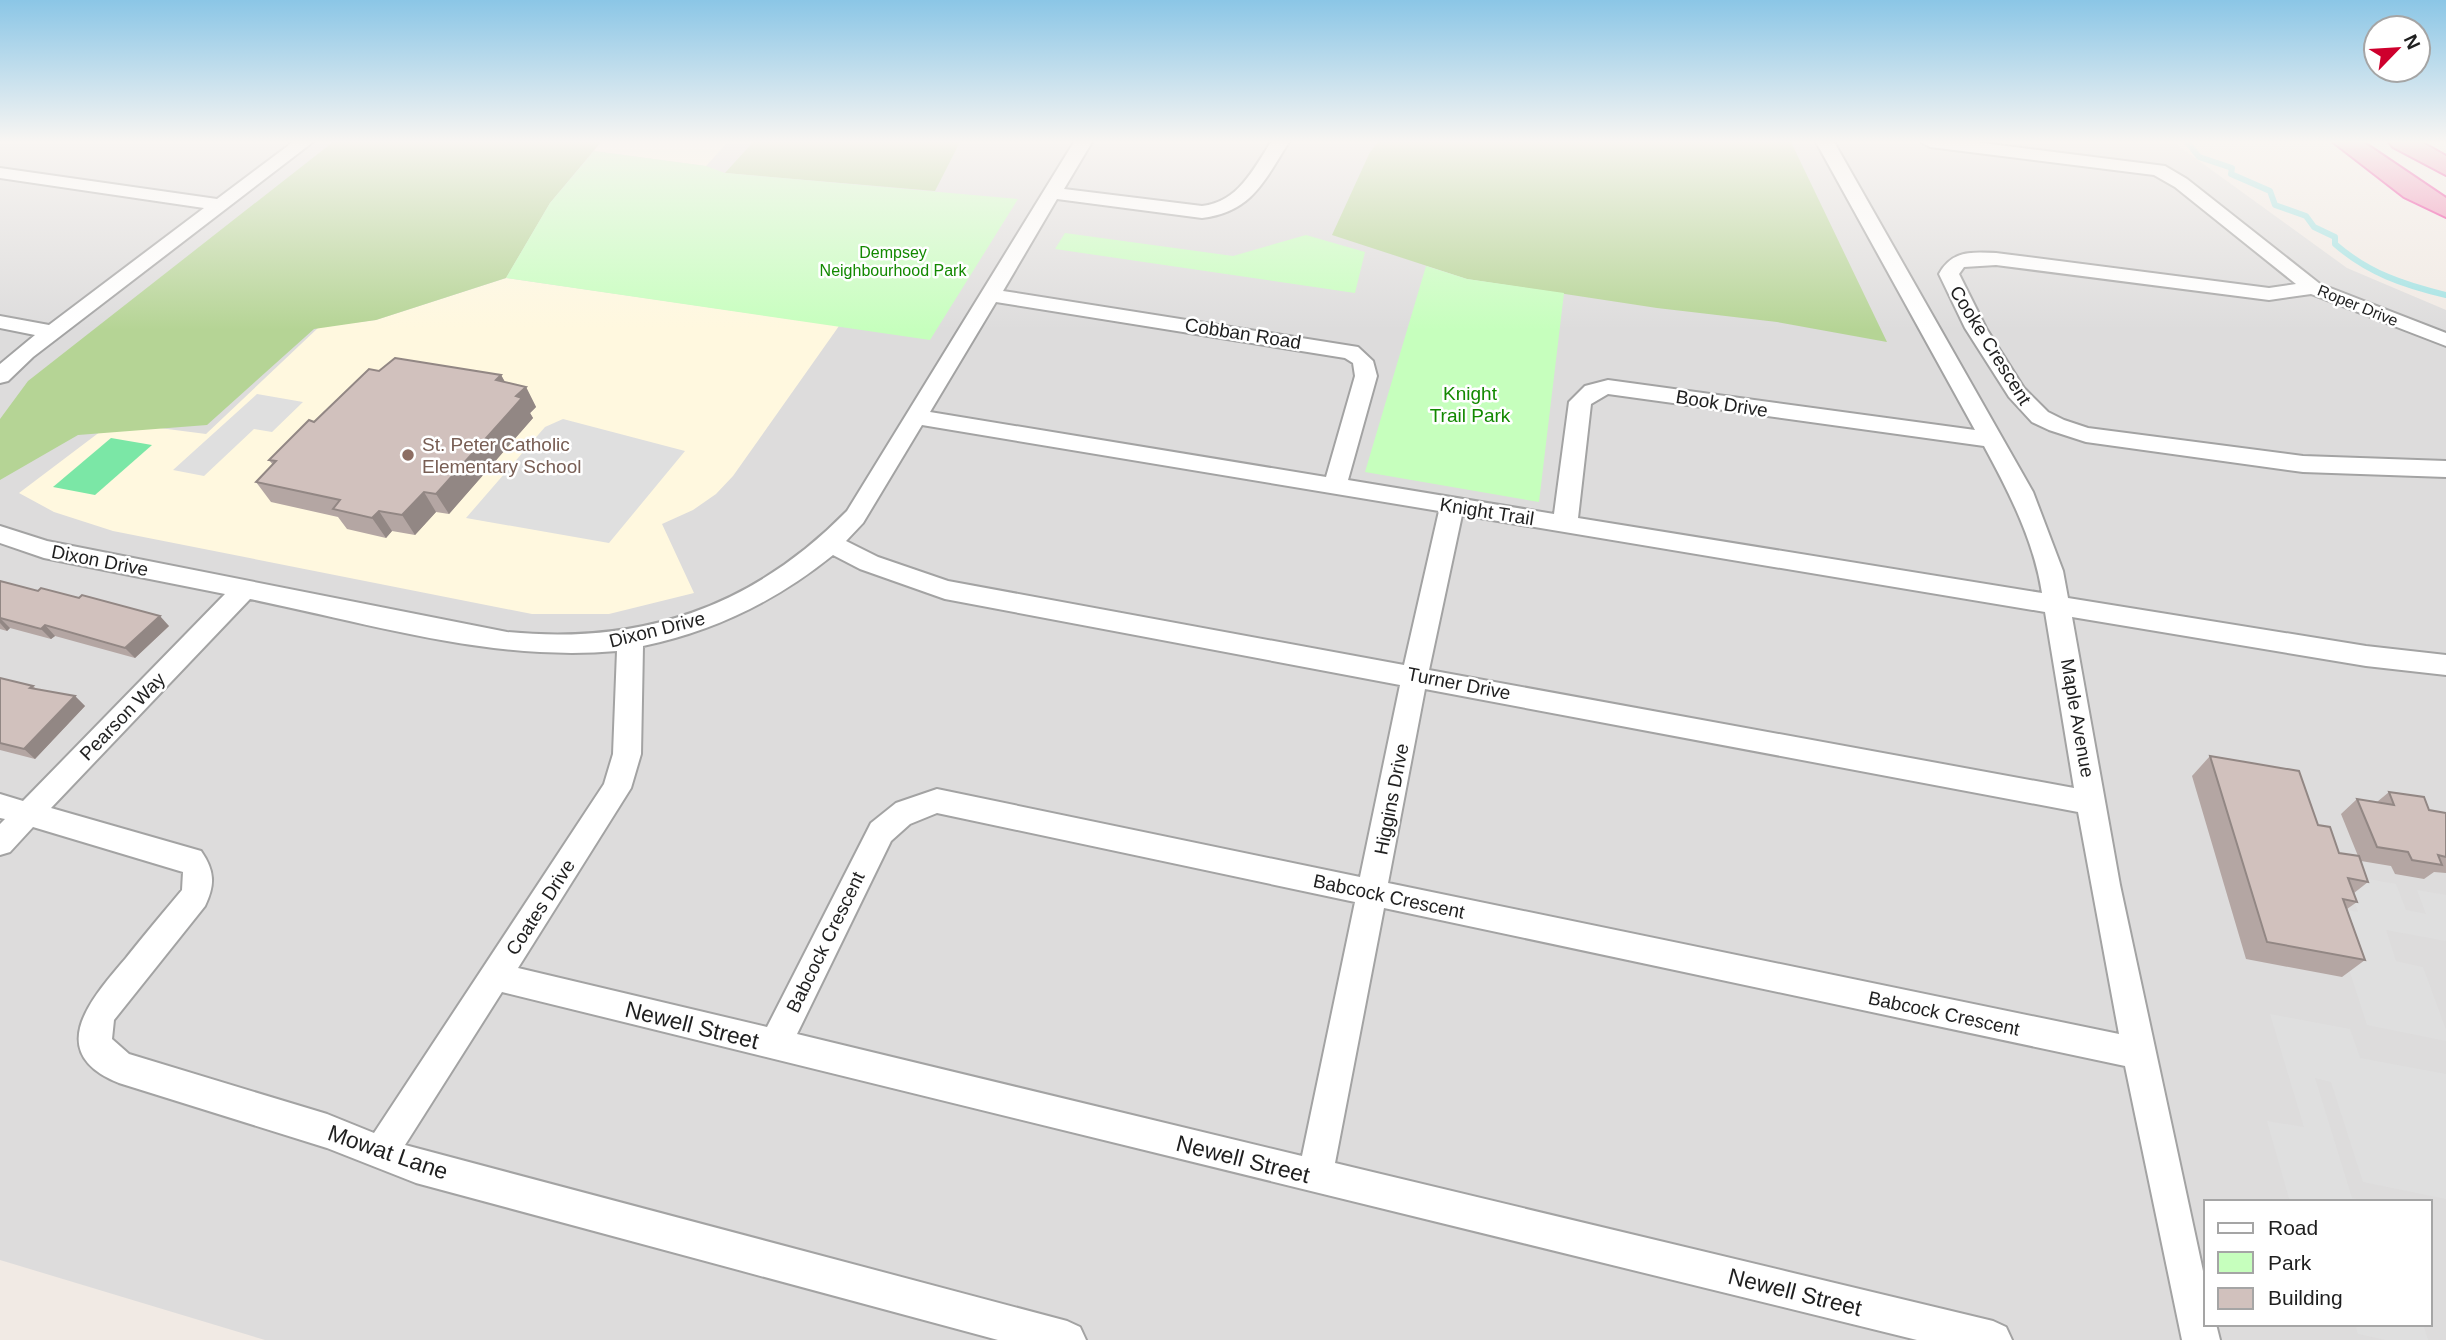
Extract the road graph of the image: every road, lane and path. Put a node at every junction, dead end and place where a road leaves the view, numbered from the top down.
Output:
1 (218, 205) edge
2 (221, 205) joint
3 (1045, 205) edge
4 (1143, 205) edge
5 (1235, 205) edge
6 (1860, 205) edge
7 (2210, 205) edge
8 (2313, 288) junction
9 (990, 295) junction
10 (0, 322) edge
11 (53, 332) junction
12 (2446, 340) edge
13 (0, 376) edge
14 (916, 417) junction
15 (1991, 440) junction
16 (2446, 469) edge
17 (1335, 486) junction
18 (1452, 505) junction
19 (1566, 524) junction
20 (0, 534) edge
21 (831, 544) junction
22 (245, 589) junction
23 (2057, 603) junction
24 (630, 639) junction
25 (2446, 665) edge
26 (1415, 674) junction
27 (2093, 803) junction
28 (15, 809) edge
29 (0, 843) edge
30 (1373, 893) junction
31 (494, 976) junction
32 (775, 1045) junction
33 (2138, 1053) junction
34 (381, 1152) junction
35 (1315, 1176) junction
36 (1930, 1332) edge
37 (1067, 1340) edge
38 (1993, 1340) edge
39 (2201, 1340) edge

1 - 2 street
2 - 11 street
3 - 9 street, Dixon Drive
4 - 5 street
6 - 15 street, Maple Avenue
7 - 8 street, Roper Drive
8 - 12 street, Roper Drive
8 - 16 street, Cooke Crescent
9 - 14 street, Dixon Drive
9 - 17 street, Cobban Road
10 - 11 street
11 - 13 street
14 - 17 street, Knight Trail
14 - 21 street, Dixon Drive
15 - 19 street, Book Drive
15 - 23 street, Maple Avenue
17 - 18 street, Knight Trail
18 - 19 street, Knight Trail
18 - 26 street, Higgins Drive
19 - 23 street, Knight Trail
20 - 22 street, Dixon Drive
21 - 24 street, Dixon Drive
21 - 26 street, Turner Drive
22 - 24 street, Dixon Drive
22 - 28 street, Pearson Way
23 - 25 street
23 - 27 street, Maple Avenue
24 - 31 street, Coates Drive
26 - 27 street, Turner Drive
26 - 30 street, Higgins Drive
27 - 33 street, Maple Avenue
28 - 29 street, Pearson Way
28 - 34 street, Mowat Lane
30 - 32 street, Babcock Crescent
30 - 33 street, Babcock Crescent
30 - 35 street, Higgins Drive
31 - 32 street, Newell Street
31 - 34 street, Coates Drive
32 - 35 street, Newell Street
33 - 39 street, Maple Avenue
34 - 37 street, Mowat Lane
35 - 36 street, Newell Street
36 - 38 street, Newell Street

